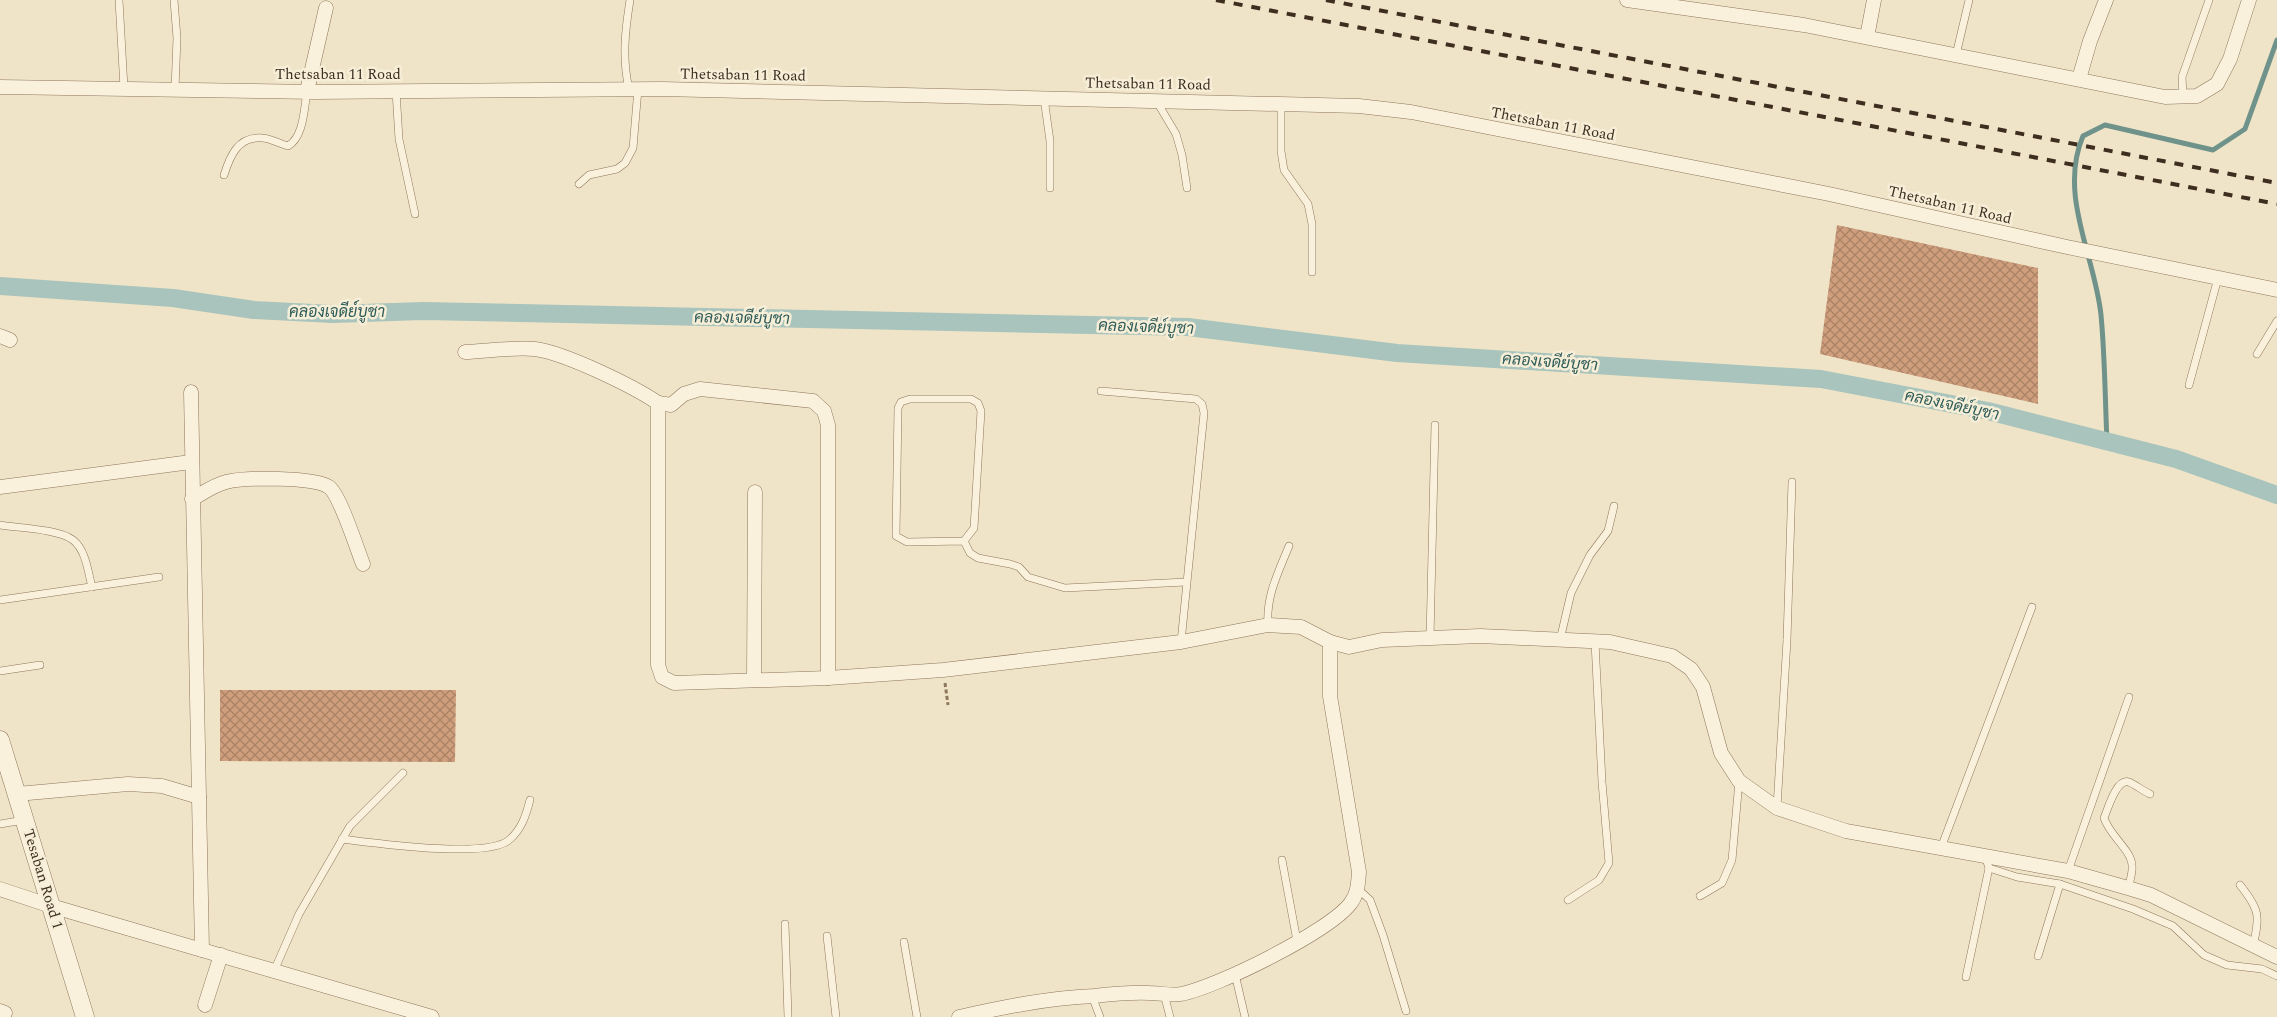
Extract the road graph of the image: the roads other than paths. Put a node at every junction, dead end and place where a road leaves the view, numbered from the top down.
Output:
1 (118, 0) edge
2 (174, 0) edge
3 (630, 0) edge
4 (1628, 0) edge
5 (1874, 0) edge
6 (1969, 0) edge
7 (2106, 0) edge
8 (2209, 0) edge
9 (2249, 0) edge
10 (1712, 5) edge
11 (326, 8) dead end
12 (1867, 37) junction
13 (1956, 55) junction
14 (2079, 79) junction
15 (0, 87) edge
16 (124, 88) junction
17 (175, 89) junction
18 (634, 89) junction
19 (307, 91) junction
20 (396, 91) junction
21 (2183, 96) junction
22 (1044, 98) junction
23 (1156, 101) junction
24 (1281, 103) junction
25 (224, 175) dead end
26 (579, 184) dead end
27 (1050, 188) dead end
28 (1187, 188) dead end
29 (415, 214) dead end
30 (1312, 272) dead end
31 (2218, 278) junction
32 (2277, 290) edge
33 (2277, 322) edge
34 (465, 352) dead end
35 (2257, 354) dead end
36 (2189, 385) dead end
37 (1101, 391) dead end
38 (191, 392) dead end
39 (658, 403) junction
40 (1435, 425) dead end
41 (191, 462) junction
42 (1792, 482) dead end
43 (0, 487) edge
44 (755, 492) dead end
45 (192, 499) junction
46 (1614, 506) dead end
47 (0, 525) edge
48 (964, 541) junction
49 (1289, 546) dead end
50 (363, 564) dead end
51 (159, 577) dead end
52 (1186, 582) junction
53 (92, 587) junction
54 (0, 600) edge
55 (2032, 607) dead end
56 (1268, 625) junction
57 (1430, 638) junction
58 (1560, 640) junction
59 (1181, 642) junction
60 (1330, 642) junction
61 (1595, 642) junction
62 (40, 665) dead end
63 (0, 671) edge
64 (828, 678) junction
65 (754, 680) junction
66 (2129, 697) dead end
67 (0, 740) edge
68 (403, 773) dead end
69 (1739, 781) junction
70 (17, 794) junction
71 (2150, 794) dead end
72 (199, 797) junction
73 (530, 800) dead end
74 (1777, 808) junction
75 (25, 820) junction
76 (0, 824) edge
77 (342, 839) junction
78 (1941, 848) junction
79 (1282, 860) dead end
80 (1987, 862) junction
81 (2068, 871) junction
82 (2060, 884) junction
83 (2240, 885) dead end
84 (0, 888) edge
85 (2128, 888) junction
86 (1358, 889) junction
87 (1700, 896) dead end
88 (1568, 900) dead end
89 (51, 906) junction
90 (785, 924) dead end
91 (827, 936) dead end
92 (1297, 941) junction
93 (904, 942) dead end
94 (2253, 946) junction
95 (202, 950) junction
96 (221, 955) junction
97 (2038, 956) dead end
98 (2277, 957) edge
99 (274, 971) junction
100 (1234, 973) junction
101 (2277, 976) edge
102 (1966, 977) dead end
103 (1164, 994) junction
104 (1092, 996) junction
105 (205, 1005) dead end
106 (1015, 1011) edge
107 (1406, 1011) dead end
108 (85, 1017) edge
109 (432, 1017) edge
110 (788, 1017) edge
111 (836, 1017) edge
112 (916, 1017) edge
113 (960, 1017) edge
114 (1100, 1017) edge
115 (1170, 1017) edge
116 (1245, 1017) edge

1 - 16 lane
2 - 17 lane
3 - 18 lane
4 - 10 street
5 - 12 street
6 - 13 lane
7 - 14 street
8 - 21 lane
9 - 21 street
10 - 12 street
11 - 19 street
12 - 13 street
13 - 14 street
14 - 21 street
15 - 16 street, Thetsaban 11 Road
16 - 17 street, Thetsaban 11 Road
17 - 19 street, Thetsaban 11 Road
18 - 20 street, Thetsaban 11 Road
18 - 22 street, Thetsaban 11 Road
18 - 26 lane
19 - 20 street, Thetsaban 11 Road
19 - 25 lane
20 - 29 lane
22 - 23 street, Thetsaban 11 Road
22 - 27 lane
23 - 24 street, Thetsaban 11 Road
23 - 28 lane
24 - 30 lane
24 - 31 street, Thetsaban 11 Road
31 - 32 street, Thetsaban 11 Road
31 - 36 lane
33 - 35 lane
34 - 39 street
37 - 52 lane
38 - 41 street
39 - 64 street
39 - 65 street
40 - 57 lane
41 - 43 street
41 - 45 street
42 - 74 lane
44 - 65 street
45 - 50 street
45 - 72 street
46 - 58 lane
47 - 53 lane
48 - 48 lane
48 - 52 lane
49 - 56 lane
51 - 53 lane
52 - 59 lane
53 - 54 lane
55 - 78 lane
56 - 59 street
56 - 60 street
57 - 58 street
57 - 60 street
58 - 61 street
59 - 64 street
60 - 86 street
61 - 69 street
61 - 88 lane
62 - 63 lane
64 - 65 street
66 - 81 lane
67 - 70 street, Tesaban Road 1
68 - 77 lane
69 - 74 street
69 - 87 lane
70 - 72 street
70 - 75 street, Tesaban Road 1
71 - 85 lane
72 - 95 street
73 - 77 lane
74 - 78 street
75 - 76 lane
75 - 89 street, Tesaban Road 1
77 - 99 lane
78 - 80 street
79 - 92 lane
80 - 81 street
80 - 82 lane
80 - 102 lane
81 - 85 street
82 - 97 lane
82 - 101 lane
83 - 94 lane
84 - 89 street
85 - 94 street
86 - 92 street
86 - 107 lane
89 - 95 street
89 - 108 street, Tesaban Road 1
90 - 110 lane
91 - 111 lane
92 - 100 street
93 - 112 lane
94 - 98 street
95 - 96 street
96 - 99 street
96 - 105 street
99 - 109 street
100 - 103 street
100 - 116 lane
103 - 104 street
103 - 115 lane
104 - 106 street
104 - 114 lane
106 - 113 street

